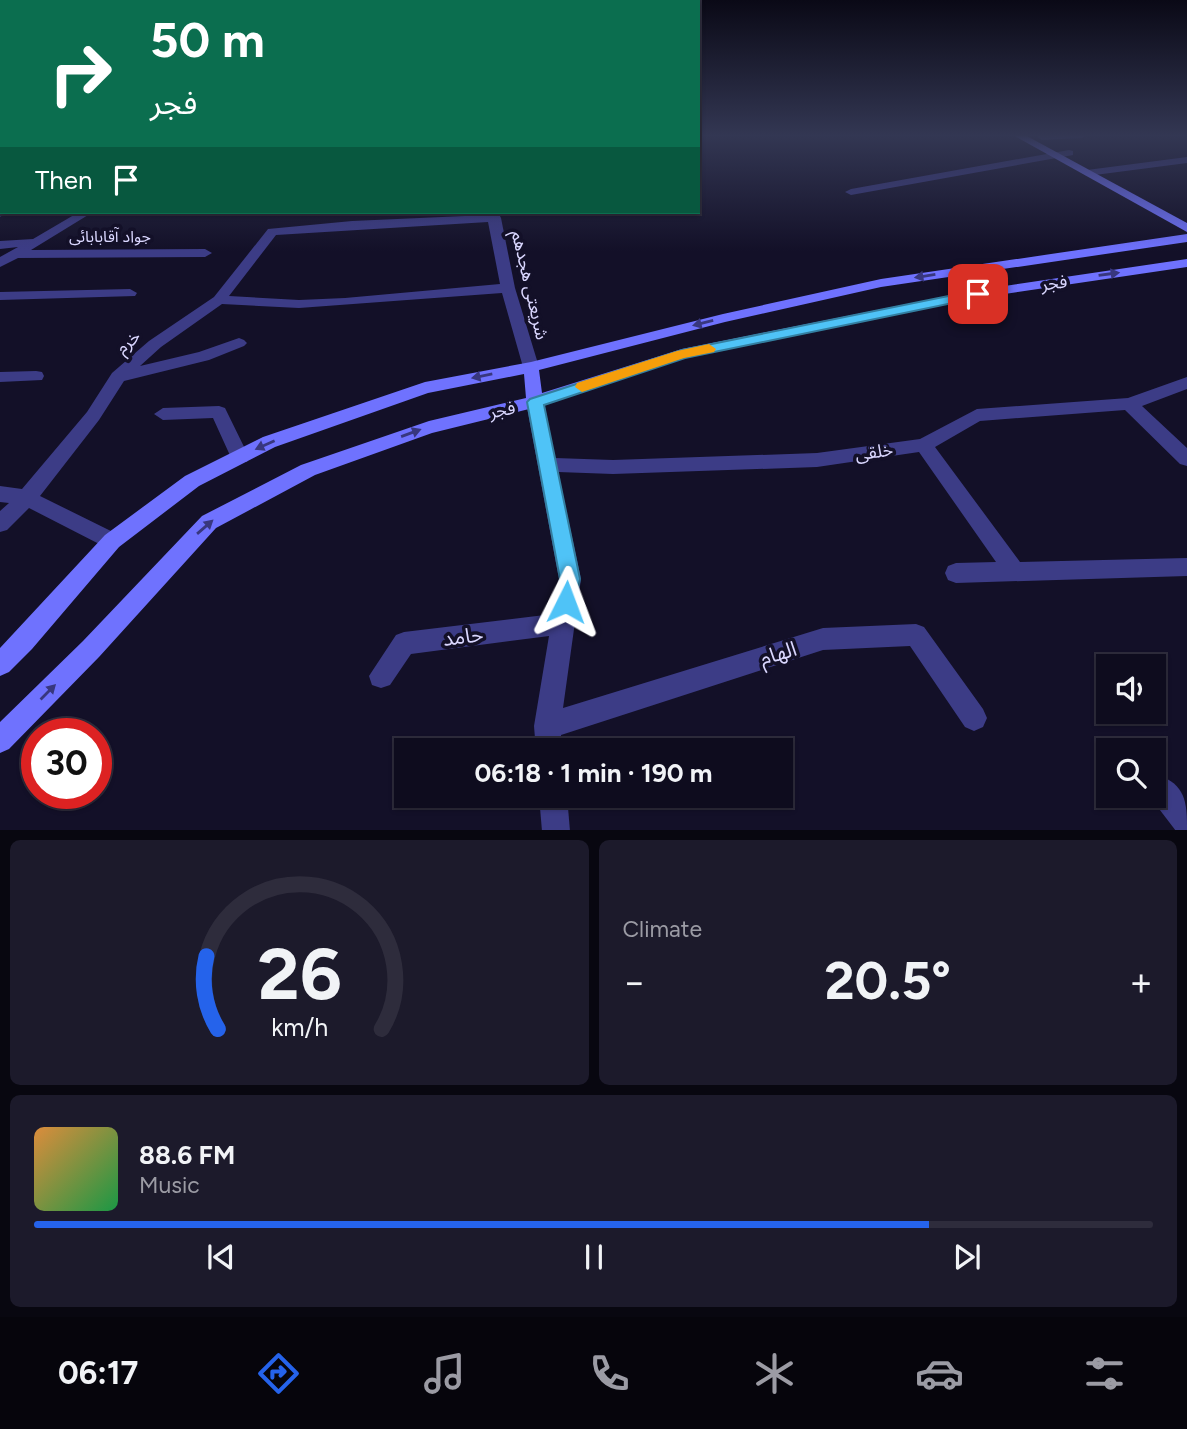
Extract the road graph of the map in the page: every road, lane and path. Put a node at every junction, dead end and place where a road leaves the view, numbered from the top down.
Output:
1 (952, 174) edge
2 (1089, 174) edge
3 (1108, 174) edge
4 (851, 192) dead end
5 (83, 214) edge
6 (493, 215) edge
7 (353, 218) edge
8 (1181, 218) edge
9 (1184, 235) edge
10 (37, 241) junction
11 (0, 245) edge
12 (205, 253) dead end
13 (15, 254) junction
14 (0, 263) edge
15 (1187, 263) edge
16 (1166, 266) junction
17 (1187, 270) edge
18 (508, 288) junction
19 (130, 293) dead end
20 (0, 296) edge
21 (219, 300) junction
22 (239, 343) dead end
23 (531, 367) junction
24 (36, 376) dead end
25 (0, 377) edge
26 (118, 377) junction
27 (1187, 383) edge
28 (535, 402) junction
29 (1129, 404) junction
30 (163, 414) dead end
31 (924, 445) junction
32 (240, 457) junction
33 (1187, 459) edge
34 (549, 465) junction
35 (0, 494) edge
36 (27, 498) junction
37 (0, 524) edge
38 (112, 541) junction
39 (1187, 567) edge
40 (1014, 571) junction
41 (956, 573) dead end
42 (562, 624) junction
43 (0, 664) edge
44 (381, 676) dead end
45 (974, 718) dead end
46 (547, 726) junction
47 (548, 738) edge
48 (0, 740) edge
49 (1166, 795) edge
50 (554, 808) edge
51 (1187, 822) edge
52 (556, 830) edge

1 - 4 street
2 - 8 main road
3 - 8 main road
5 - 10 street
6 - 7 street
6 - 18 street, شریعتی هجدهم
7 - 21 street, خرم
8 - 9 main road
9 -> 23 main road
10 - 11 street
10 - 13 street
12 - 13 street, جواد آقابابائی
13 - 14 street
15 - 16 main road, فجر
16 - 17 main road
28 -> 16 main road, فجر
18 - 21 street
18 - 23 street, شریعتی هجدهم
19 - 20 street
21 - 26 street, خرم
22 - 26 street
23 - 28 main road
23 -> 32 main road
24 - 25 street
26 - 36 street, خرم
27 - 29 street, خلقی
28 - 34 street
48 -> 28 main road, فجر
29 - 31 street, خلقی
29 - 33 street
30 - 32 street
31 - 34 street, خلقی
31 - 40 street
32 - 38 main road
34 - 42 street
35 - 36 street
36 - 37 street, خرم
36 - 38 street
38 - 43 main road
39 - 40 street
40 - 41 street
42 - 44 street, حامد
42 - 46 street
45 - 46 street, الهام
46 - 47 street
49 - 51 street
50 - 52 street

